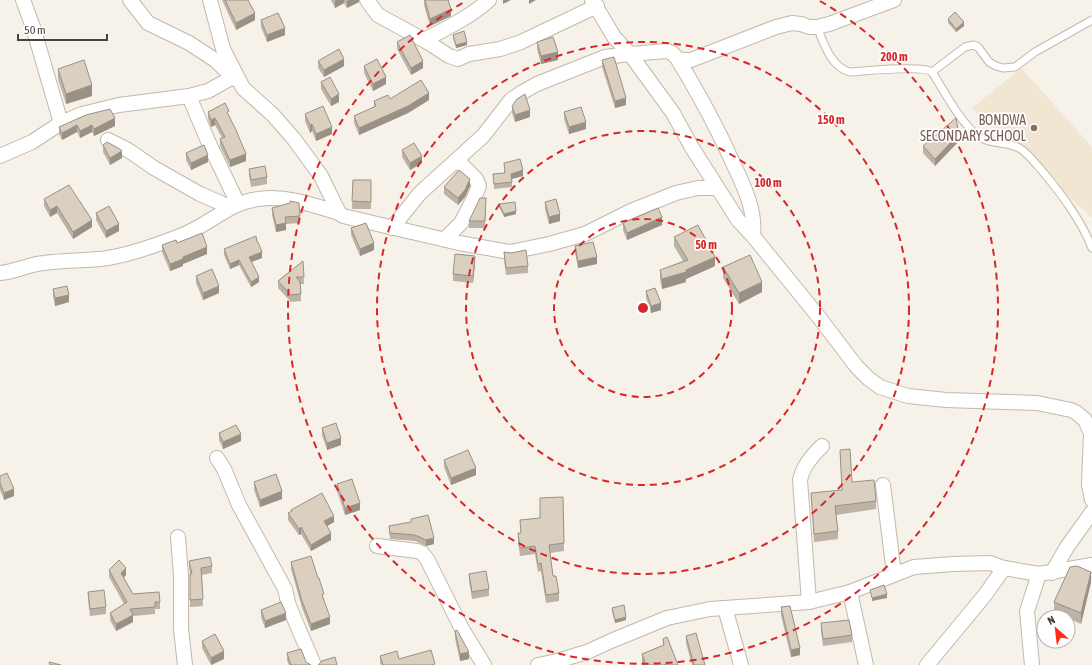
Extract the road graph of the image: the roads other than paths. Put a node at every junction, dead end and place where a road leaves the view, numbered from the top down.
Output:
1 (23, 0) edge
2 (130, 0) edge
3 (210, 0) edge
4 (367, 0) edge
5 (489, 0) edge
6 (894, 0) edge
7 (594, 3) edge
8 (1092, 20) edge
9 (817, 27) junction
10 (424, 40) junction
11 (630, 54) junction
12 (677, 58) junction
13 (932, 72) junction
14 (233, 77) junction
15 (243, 88) junction
16 (189, 96) junction
17 (61, 123) junction
18 (108, 140) dead end
19 (0, 156) edge
20 (457, 160) junction
21 (717, 188) junction
22 (234, 206) junction
23 (339, 213) junction
24 (392, 228) junction
25 (753, 236) junction
26 (445, 239) junction
27 (1092, 248) edge
28 (0, 272) edge
29 (1088, 418) edge
30 (822, 446) dead end
31 (217, 458) dead end
32 (883, 485) dead end
33 (1092, 500) edge
34 (1092, 512) edge
35 (178, 537) dead end
36 (377, 546) dead end
37 (1092, 565) edge
38 (1004, 568) junction
39 (1045, 573) junction
40 (894, 574) junction
41 (850, 592) junction
42 (809, 602) junction
43 (725, 608) junction
44 (558, 663) edge
45 (185, 665) edge
46 (314, 665) edge
47 (484, 665) edge
48 (538, 665) edge
49 (741, 665) edge
50 (866, 665) edge
51 (927, 665) edge
52 (1032, 665) edge

1 - 17 street
2 - 14 street
3 - 15 street
4 - 10 street
5 - 10 street
6 - 9 street
7 - 10 street
7 - 11 street
8 - 13 lane
9 - 12 street
9 - 13 lane
11 - 12 street
11 - 20 street
11 - 21 street
12 - 25 street
13 - 27 lane
14 - 15 street
14 - 16 street
15 - 23 street
16 - 17 street
16 - 22 street
17 - 19 street
18 - 22 street
20 - 24 street
20 - 26 street
21 - 25 street
21 - 26 street
22 - 23 street
22 - 28 street
23 - 24 street
24 - 26 street
25 - 29 street
29 - 33 street
30 - 42 street
31 - 46 street
32 - 40 street
34 - 39 street
35 - 45 street
36 - 47 street
37 - 39 street
38 - 39 street
38 - 40 street
38 - 51 street
39 - 52 street
40 - 41 street
41 - 42 street
41 - 50 street
42 - 43 street
43 - 44 street
43 - 49 street
44 - 48 street

